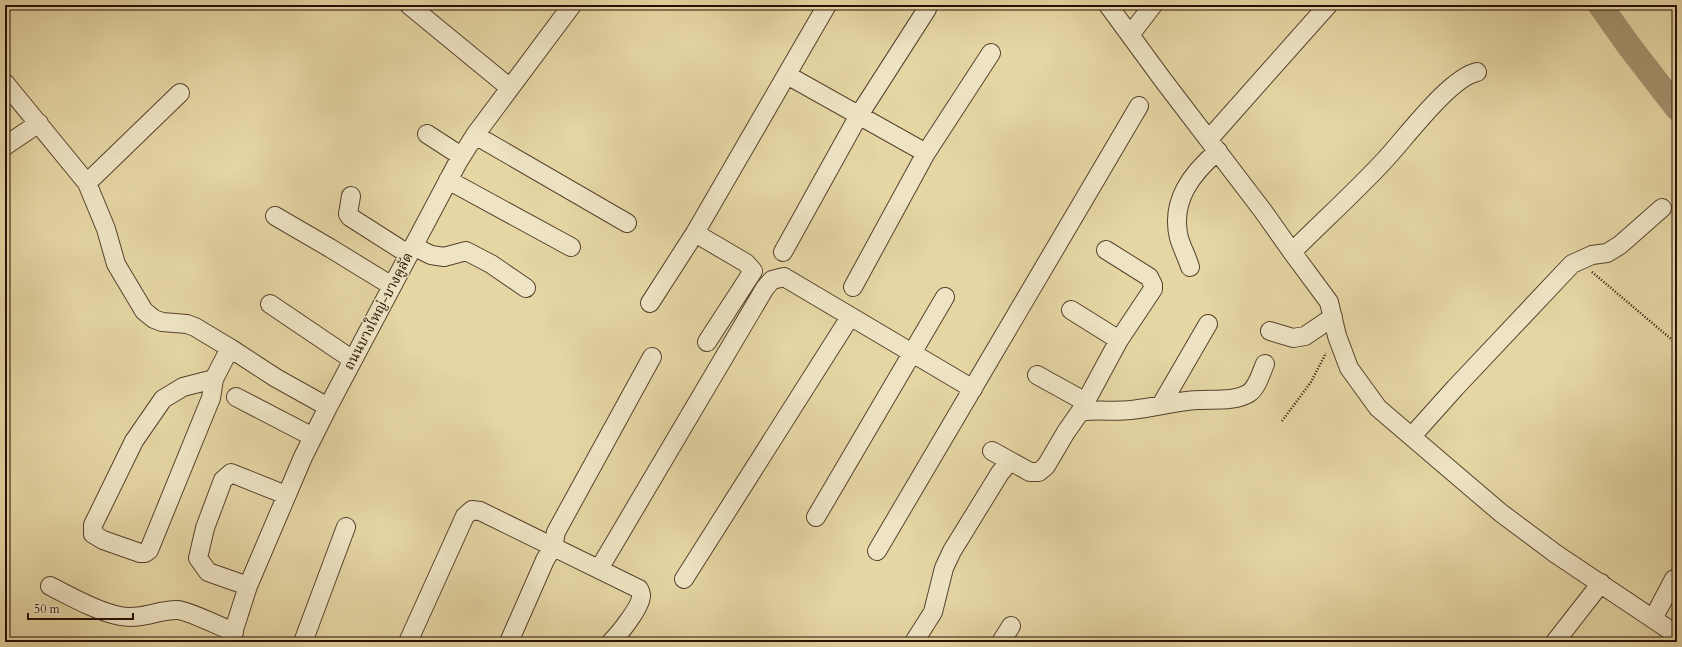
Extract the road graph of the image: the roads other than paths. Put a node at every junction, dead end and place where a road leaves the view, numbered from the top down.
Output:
1 (409, 5) edge
2 (827, 5) edge
3 (1108, 5) edge
4 (1153, 5) edge
5 (1328, 5) edge
6 (564, 8) edge
7 (927, 8) dead end
8 (1130, 35) junction
9 (991, 53) dead end
10 (1477, 72) dead end
11 (787, 75) junction
12 (5, 83) edge
13 (510, 88) junction
14 (180, 93) dead end
15 (1139, 106) dead end
16 (859, 115) junction
17 (39, 123) junction
18 (427, 134) dead end
19 (475, 135) junction
20 (1214, 145) junction
21 (5, 146) edge
22 (926, 152) junction
23 (461, 156) junction
24 (448, 180) junction
25 (87, 183) junction
26 (351, 196) dead end
27 (1662, 208) dead end
28 (275, 216) dead end
29 (627, 222) dead end
30 (695, 233) junction
31 (571, 246) dead end
32 (411, 250) junction
33 (1106, 250) dead end
34 (783, 252) dead end
35 (1292, 252) junction
36 (1190, 267) dead end
37 (392, 286) junction
38 (853, 287) dead end
39 (526, 288) dead end
40 (945, 297) dead end
41 (650, 303) dead end
42 (270, 304) dead end
43 (1071, 310) dead end
44 (850, 316) junction
45 (1332, 317) junction
46 (1208, 324) dead end
47 (1270, 330) dead end
48 (1119, 340) junction
49 (707, 342) dead end
50 (230, 348) junction
51 (912, 353) junction
52 (652, 357) dead end
53 (352, 360) junction
54 (1265, 364) dead end
55 (1037, 375) dead end
56 (214, 379) junction
57 (973, 389) junction
58 (236, 397) dead end
59 (1082, 406) junction
60 (1161, 406) junction
61 (328, 407) junction
62 (313, 436) junction
63 (1412, 436) junction
64 (992, 451) dead end
65 (1010, 462) junction
66 (286, 495) junction
67 (816, 517) dead end
68 (346, 527) dead end
69 (553, 547) junction
70 (877, 551) dead end
71 (599, 569) junction
72 (684, 579) dead end
73 (1674, 579) dead end
74 (1601, 583) junction
75 (50, 586) dead end
76 (248, 586) junction
77 (1653, 619) junction
78 (1011, 626) dead end
79 (1677, 635) edge
80 (232, 637) edge
81 (303, 642) edge
82 (408, 642) edge
83 (509, 642) edge
84 (612, 642) edge
85 (914, 642) edge
86 (1001, 642) edge
87 (1555, 642) edge

1 - 13 street
2 - 11 street
3 - 8 street
4 - 8 street
5 - 20 street
6 - 13 street, ถนนบางใหญ่-บางคูลัด
7 - 16 street
8 - 20 street
9 - 22 street
10 - 35 street
11 - 16 street
11 - 30 street
12 - 17 street
13 - 19 street, ถนนบางใหญ่-บางคูลัด
14 - 25 street
15 - 57 street
16 - 22 street
16 - 34 street
17 - 21 street
17 - 25 street
18 - 23 street
19 - 23 street, ถนนบางใหญ่-บางคูลัด
19 - 29 street
20 - 35 street
20 - 36 street
22 - 38 street
23 - 24 street, ถนนบางใหญ่-บางคูลัด
24 - 31 street
24 - 32 street, ถนนบางใหญ่-บางคูลัด
25 - 50 street
26 - 32 street
27 - 63 street
28 - 37 street
30 - 41 street
30 - 49 street
32 - 37 street, ถนนบางใหญ่-บางคูลัด
32 - 39 street
33 - 48 street
35 - 45 street
37 - 53 street, ถนนบางใหญ่-บางคูลัด
40 - 51 street
42 - 53 street
43 - 48 street
44 - 51 street
44 - 71 street
44 - 72 street
45 - 47 street
45 - 63 street
46 - 60 street
48 - 59 street
50 - 56 street
50 - 61 street
51 - 57 street
51 - 67 street
52 - 69 street
53 - 61 street, ถนนบางใหญ่-บางคูลัด
54 - 60 street
55 - 59 street
56 - 56 street
57 - 70 street
58 - 62 street
59 - 60 street
59 - 65 street
61 - 62 street, ถนนบางใหญ่-บางคูลัด
62 - 66 street, ถนนบางใหญ่-บางคูลัด
63 - 74 street
64 - 65 street
65 - 85 street
66 - 76 street, ถนนบางใหญ่-บางคูลัด
66 - 76 street
68 - 81 street
69 - 71 street
69 - 82 street
69 - 83 street
71 - 84 street
73 - 77 street
74 - 77 street
74 - 87 street
75 - 80 street
76 - 80 street, ถนนบางใหญ่-บางคูลัด
77 - 79 street
78 - 86 street

